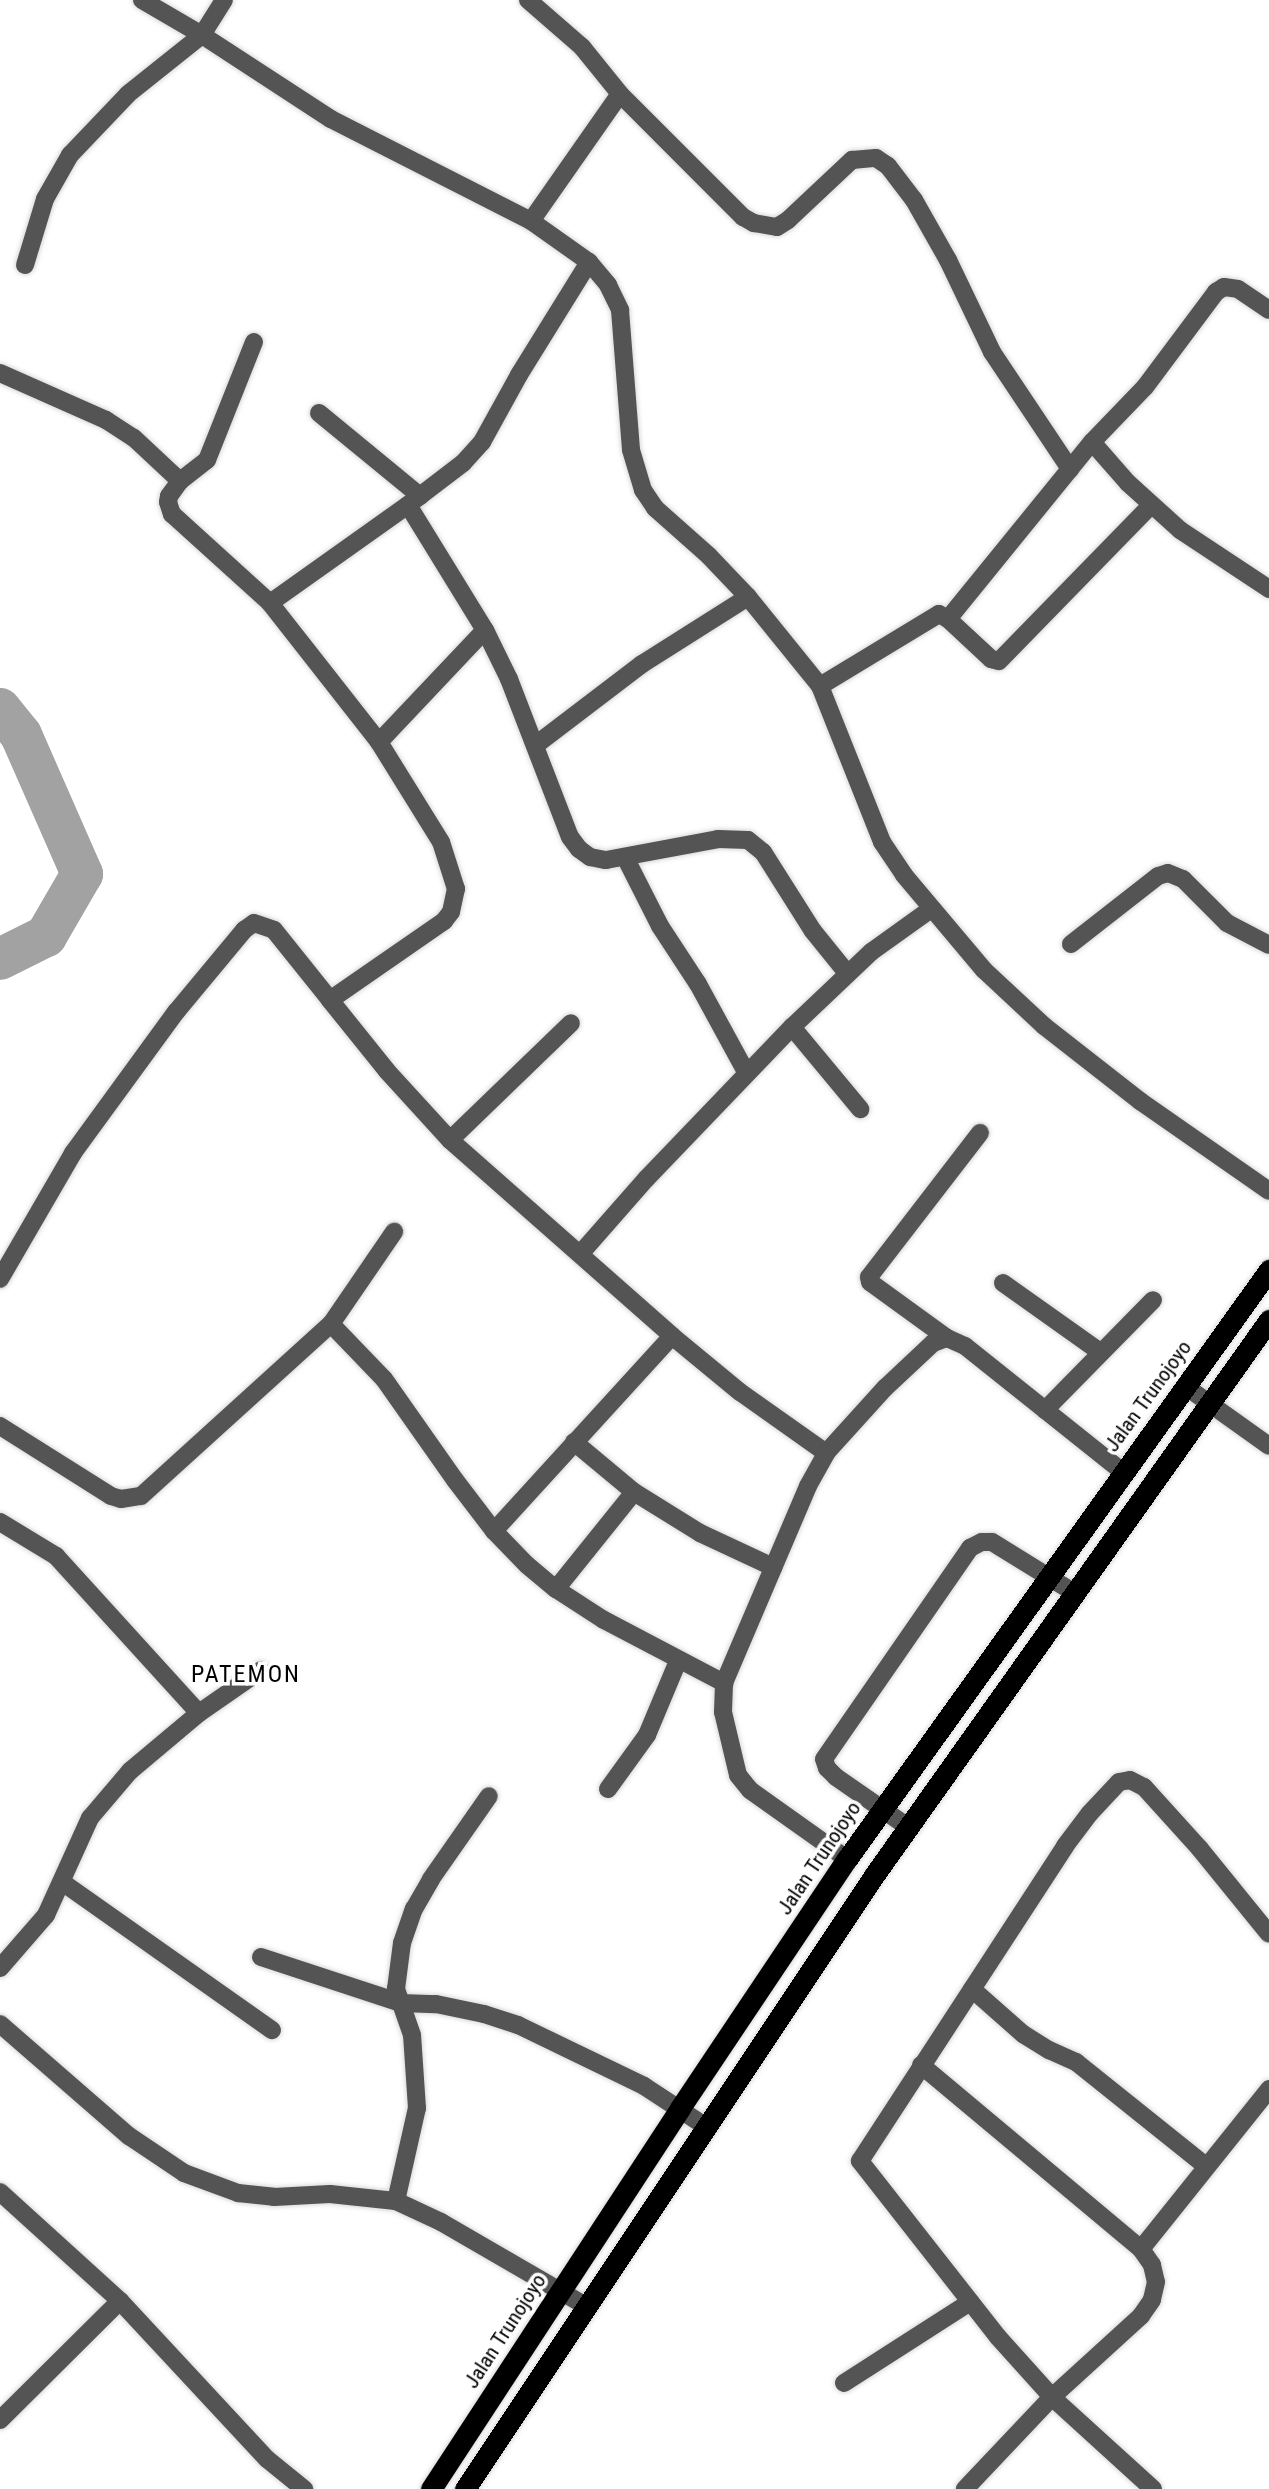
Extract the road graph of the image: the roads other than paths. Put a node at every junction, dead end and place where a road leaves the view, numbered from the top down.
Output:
1 (142, 0) edge
2 (224, 0) edge
3 (528, 0) edge
4 (202, 34) junction
5 (620, 94) junction
6 (531, 221) junction
7 (589, 262) junction
8 (25, 265) dead end
9 (1269, 310) edge
10 (254, 342) dead end
11 (0, 373) edge
12 (319, 413) dead end
13 (1092, 442) junction
14 (1070, 469) junction
15 (180, 481) junction
16 (414, 500) junction
17 (1151, 505) junction
18 (1269, 589) edge
19 (748, 597) junction
20 (270, 603) junction
21 (948, 619) junction
22 (485, 630) junction
23 (820, 686) junction
24 (379, 742) junction
25 (537, 744) junction
26 (625, 857) junction
27 (931, 909) junction
28 (1071, 944) dead end
29 (1269, 945) edge
30 (847, 973) junction
31 (330, 1000) junction
32 (571, 1023) dead end
33 (792, 1027) junction
34 (747, 1074) junction
35 (860, 1109) dead end
36 (980, 1133) dead end
37 (450, 1140) junction
38 (1269, 1191) edge
39 (394, 1232) dead end
40 (582, 1253) junction
41 (1269, 1270) edge
42 (0, 1279) edge
43 (1003, 1283) dead end
44 (1153, 1300) dead end
45 (1269, 1320) edge
46 (331, 1324) junction
47 (672, 1336) junction
48 (947, 1338) junction
49 (1100, 1352) junction
50 (1185, 1386) junction
51 (1209, 1403) junction
52 (1045, 1410) junction
53 (0, 1426) edge
54 (575, 1441) junction
55 (1269, 1446) edge
56 (827, 1453) junction
57 (1123, 1472) junction
58 (634, 1492) junction
59 (0, 1522) edge
60 (494, 1531) junction
61 (773, 1567) junction
62 (1049, 1575) junction
63 (556, 1589) junction
64 (1073, 1591) junction
65 (678, 1661) junction
66 (261, 1670) dead end
67 (724, 1683) junction
68 (199, 1713) junction
69 (608, 1789) dead end
70 (489, 1796) dead end
71 (882, 1809) junction
72 (908, 1827) junction
73 (847, 1859) junction
74 (62, 1882) junction
75 (1269, 1934) edge
76 (261, 1957) dead end
77 (0, 1968) edge
78 (972, 1989) junction
79 (401, 2003) junction
80 (0, 2024) edge
81 (272, 2030) dead end
82 (920, 2065) junction
83 (1269, 2089) edge
84 (680, 2108) junction
85 (705, 2126) junction
86 (1206, 2166) junction
87 (0, 2192) edge
88 (396, 2201) junction
89 (1141, 2249) junction
90 (559, 2291) junction
91 (120, 2301) junction
92 (970, 2302) junction
93 (586, 2306) junction
94 (844, 2383) dead end
95 (1052, 2397) junction
96 (0, 2420) edge
97 (304, 2489) edge
98 (431, 2489) edge
99 (465, 2489) edge
100 (965, 2489) edge
101 (1153, 2489) edge

1 - 4 street
2 - 4 street
3 - 5 street
4 - 6 street
4 - 8 street
5 - 6 street
5 - 14 street
6 - 7 street
7 - 16 street
7 - 19 street
9 - 13 street
10 - 15 street
11 - 15 street
12 - 16 street
13 - 14 street
13 - 17 street
14 - 21 street
15 - 20 street
16 - 20 street
16 - 22 street
17 - 18 street
17 - 21 street
19 - 23 street
19 - 25 street
20 - 24 street
21 - 23 street
22 - 24 street
22 - 25 street
23 - 27 street
24 - 31 street
25 - 26 street
26 - 30 street
26 - 34 street
27 - 30 street
27 - 38 street
28 - 29 street
30 - 33 street
31 - 37 street
31 - 42 street
32 - 37 street
33 - 34 street
33 - 35 street
34 - 40 street
36 - 48 street
37 - 40 street
39 - 46 street
40 - 47 street
41 - 50 highway, Jalan Trunojoyo
43 - 49 street
44 - 49 street
45 - 51 highway
46 - 53 street
46 - 60 street
47 - 54 street
47 - 56 street
48 - 52 street
48 - 56 street
49 - 52 street
50 - 51 street
50 - 57 highway, Jalan Trunojoyo
51 - 55 street
51 - 64 highway
52 - 57 street
54 - 58 street
54 - 60 street
56 - 61 street
57 - 62 highway, Jalan Trunojoyo
58 - 61 street
58 - 63 street
59 - 68 street
60 - 63 street
61 - 67 street
62 - 64 street
62 - 71 highway, Jalan Trunojoyo
62 - 71 street
63 - 65 street
64 - 72 highway
65 - 67 street
65 - 69 street
66 - 68 street
67 - 73 street
68 - 74 street
70 - 79 street
71 - 72 street
71 - 73 highway, Jalan Trunojoyo
72 - 85 highway
73 - 84 highway, Jalan Trunojoyo
74 - 77 street
74 - 81 street
75 - 78 street
76 - 79 street
78 - 82 street
78 - 86 street
79 - 84 street
79 - 88 street
80 - 88 street
82 - 89 street
82 - 92 street
83 - 86 street
84 - 85 street
84 - 90 highway, Jalan Trunojoyo
85 - 93 highway
86 - 89 street
87 - 91 street
88 - 90 street
89 - 95 street
90 - 93 street
90 - 98 highway, Jalan Trunojoyo
91 - 96 street
91 - 97 street
92 - 94 street
92 - 95 street
93 - 99 highway
95 - 100 street
95 - 101 street

